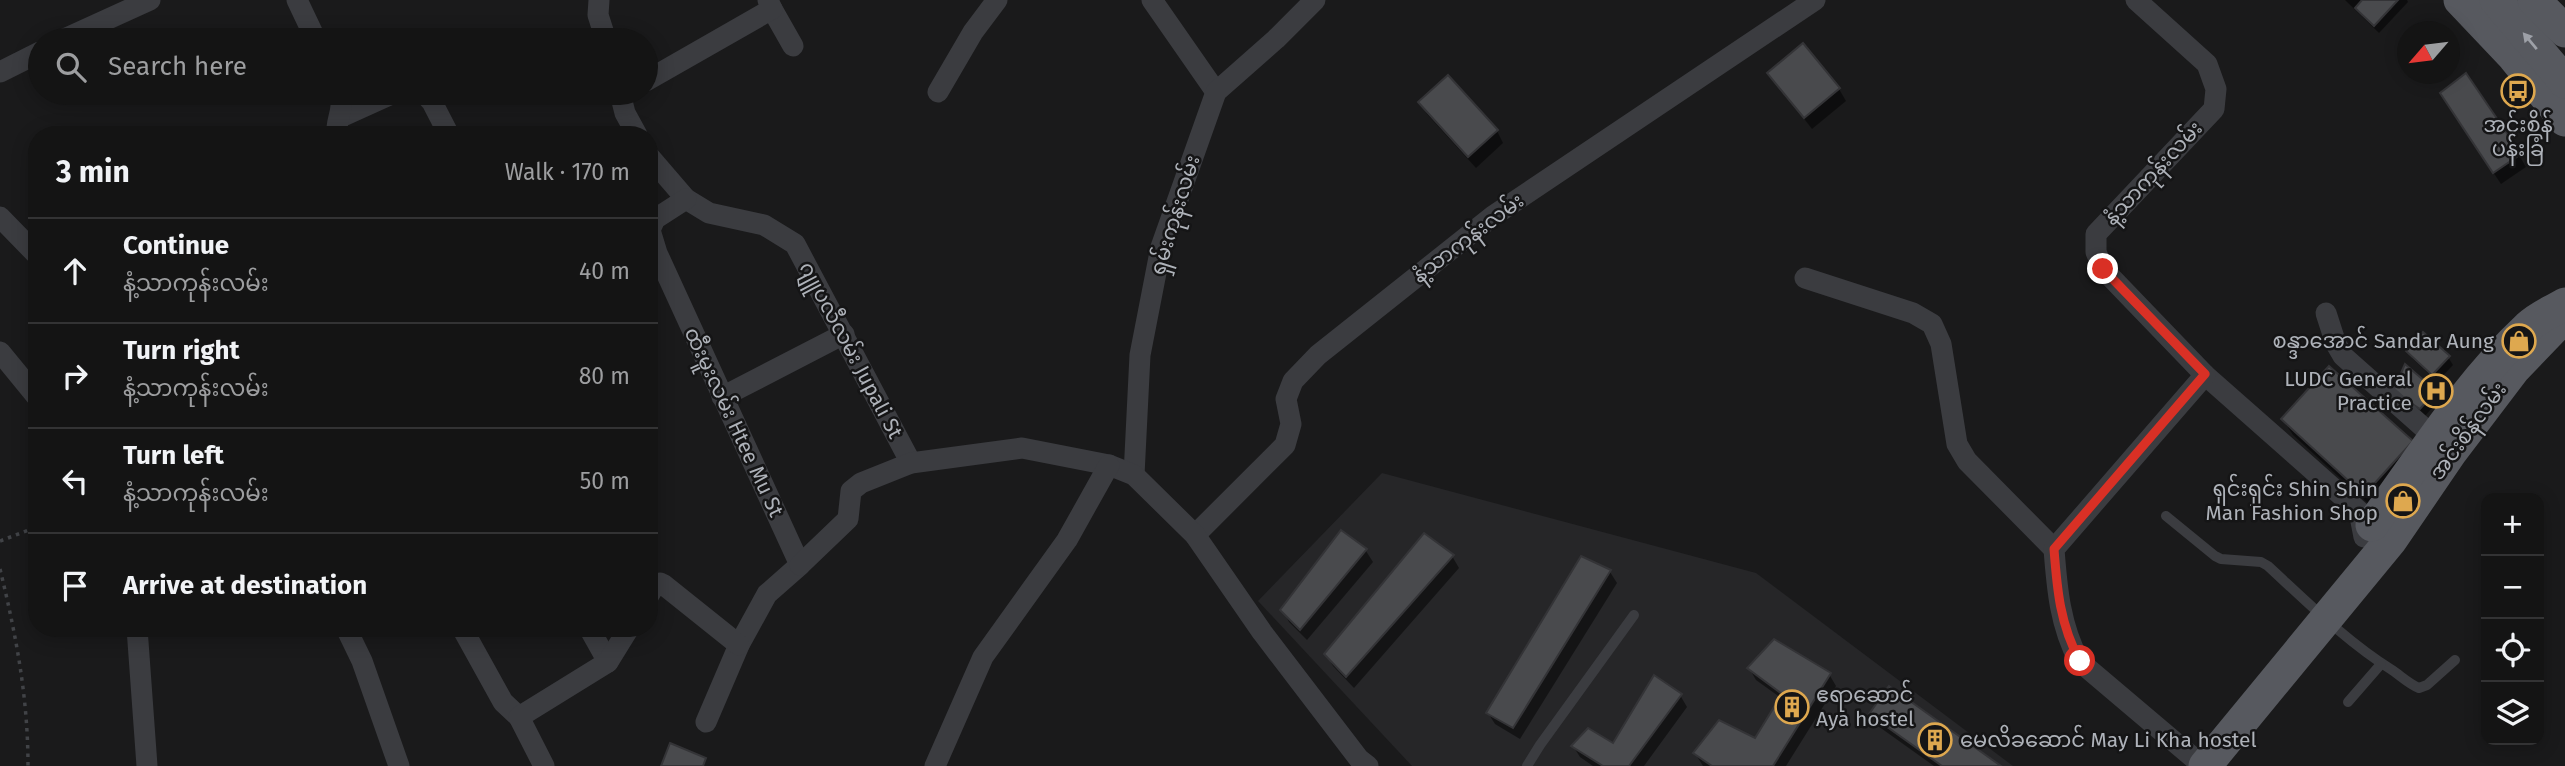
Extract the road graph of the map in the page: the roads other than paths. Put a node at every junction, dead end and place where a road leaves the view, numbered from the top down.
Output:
1 (150, 0) edge
2 (297, 0) edge
3 (599, 0) edge
4 (997, 0) edge
5 (1152, 0) edge
6 (1315, 0) edge
7 (2136, 0) edge
8 (2460, 0) edge
9 (2496, 0) edge
10 (2534, 0) edge
11 (1809, 1) edge
12 (770, 4) edge
13 (88, 28) edge
14 (310, 28) edge
15 (602, 28) edge
16 (2565, 31) edge
17 (793, 46) dead end
18 (28, 57) edge
19 (2514, 57) junction
20 (0, 72) edge
21 (658, 74) edge
22 (2565, 82) edge
23 (938, 92) dead end
24 (1216, 92) junction
25 (340, 105) edge
26 (374, 105) edge
27 (434, 105) edge
28 (624, 105) edge
29 (2565, 120) edge
30 (339, 126) edge
31 (444, 126) edge
32 (632, 126) edge
33 (2565, 130) edge
34 (658, 166) edge
35 (686, 199) junction
36 (0, 217) edge
37 (658, 217) edge
38 (28, 246) edge
39 (658, 255) edge
40 (1805, 278) dead end
41 (2565, 304) edge
42 (2326, 313) dead end
43 (2565, 316) edge
44 (844, 334) junction
45 (0, 352) edge
46 (2205, 374) junction
47 (28, 386) edge
48 (722, 397) junction
49 (2451, 452) junction
50 (911, 463) junction
51 (1109, 465) junction
52 (1134, 475) junction
53 (2165, 516) dead end
54 (2368, 531) junction
55 (1195, 535) junction
56 (2054, 549) junction
57 (800, 565) junction
58 (2358, 580) junction
59 (658, 584) edge
60 (1634, 615) dead end
61 (2327, 620) junction
62 (137, 637) edge
63 (350, 637) edge
64 (468, 637) edge
65 (594, 637) edge
66 (623, 637) edge
67 (739, 645) junction
68 (2455, 660) dead end
69 (608, 662) junction
70 (2381, 664) junction
71 (2348, 702) dead end
72 (519, 717) junction
73 (706, 723) dead end
74 (1360, 764) edge
75 (147, 766) edge
76 (399, 766) edge
77 (544, 766) edge
78 (935, 766) edge
79 (1527, 766) edge
80 (2204, 766) edge

1 - 13 street
2 - 14 street
3 - 15 street
4 - 23 street
5 - 24 street
6 - 24 street, ရှမ်းကုန်းလမ်း
7 - 46 street, နံ့သာကုန်းလမ်း
8 - 19 main road
22 -> 9 main road
10 - 16 main road
11 - 55 street, နံ့သာကုန်းလမ်း
12 - 17 street
12 - 21 street
18 - 20 street
19 - 29 main road
19 - 33 main road
24 - 52 street, ရှမ်းကုန်းလမ်း
25 - 30 street
26 - 30 street
27 - 31 street
28 - 32 street
34 - 35 street, ဂျူပလီလမ်း Jupali St
35 - 37 street, ထီးမူးလမ်း Htee Mu St
35 - 44 street, ဂျူပလီလမ်း Jupali St
36 - 38 street
39 - 48 street, ထီးမူးလမ်း Htee Mu St
40 - 56 street
41 - 54 main road, bridge
42 - 49 street
43 - 49 main road, အင်းစိန်လမ်း
44 - 48 street
44 - 50 street, ဂျူပလီလမ်း Jupali St
45 - 47 street
46 - 54 street
46 - 56 street
48 - 57 street, ထီးမူးလမ်း Htee Mu St
49 - 58 main road, အင်းစိန်လမ်း
50 - 51 street
50 - 57 street
51 - 52 street
51 - 78 street
52 - 55 street
53 - 61 lane
54 - 58 main road
55 - 74 street
56 - 80 street
57 - 67 street
58 - 61 main road, အင်းစိန်လမ်း
59 - 67 street
60 - 79 lane
61 - 70 lane
61 - 80 main road, အင်းစိန်လမ်း
62 - 75 street
63 - 76 street
64 - 72 street
65 - 69 street
66 - 69 street
67 - 73 street
68 - 70 lane
69 - 72 street
70 - 71 lane
72 - 77 street

